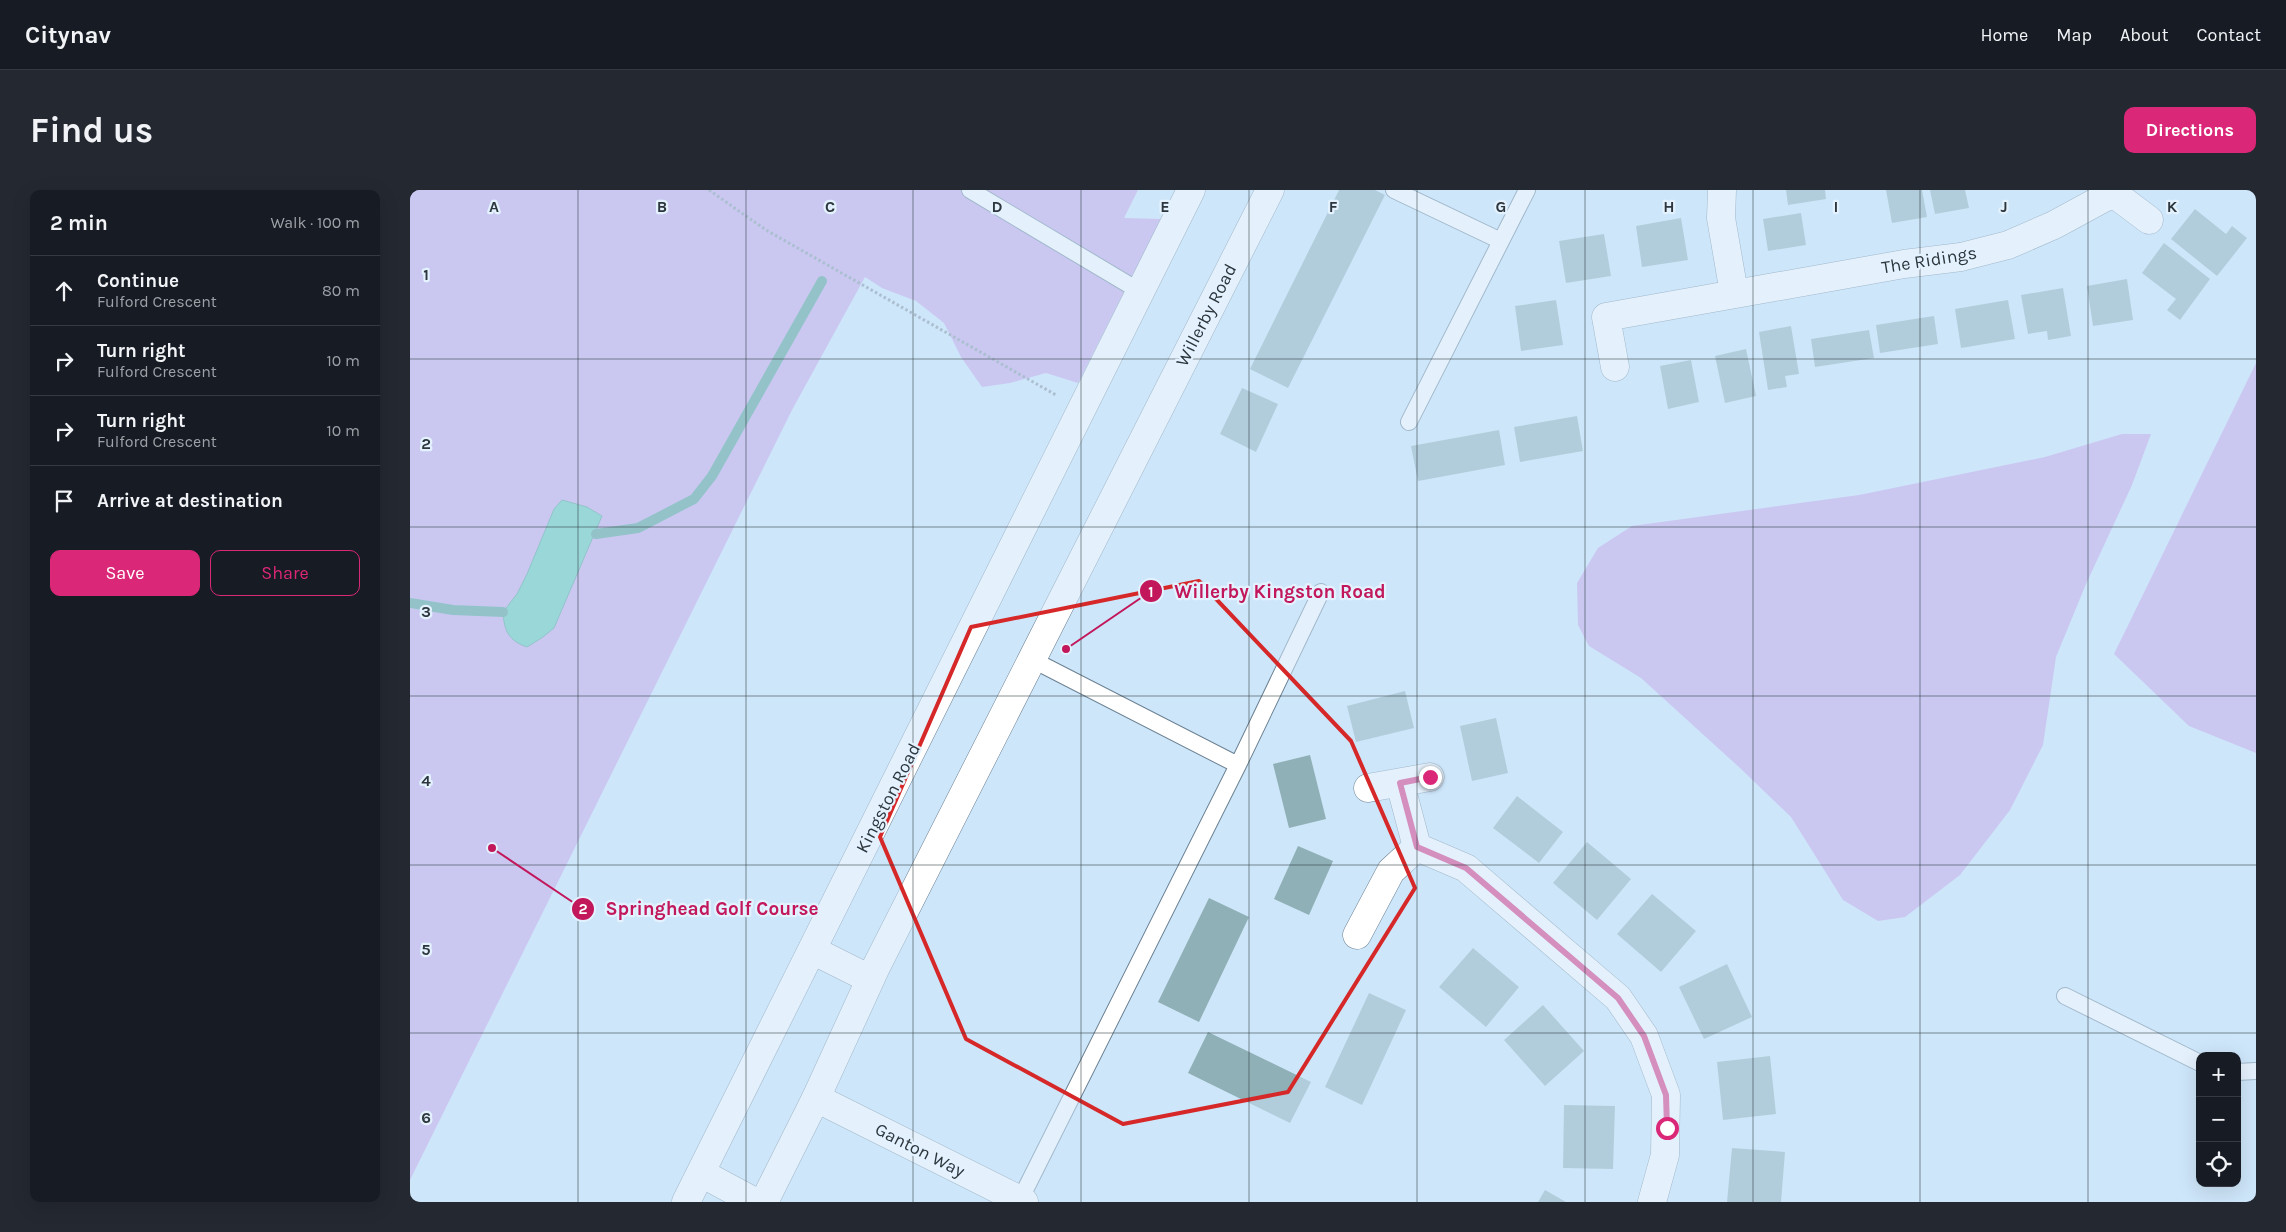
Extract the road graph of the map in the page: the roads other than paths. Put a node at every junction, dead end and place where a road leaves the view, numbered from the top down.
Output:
1 (970, 190) edge
2 (1191, 190) edge
3 (1270, 190) edge
4 (1394, 190) edge
5 (1527, 190) edge
6 (1722, 190) edge
7 (2114, 192) edge
8 (2149, 220) dead end
9 (1501, 241) junction
10 (1141, 292) junction
11 (1734, 293) junction
12 (1615, 367) dead end
13 (1409, 422) dead end
14 (1320, 592) dead end
15 (1031, 659) junction
16 (1238, 765) junction
17 (1430, 777) dead end
18 (1400, 783) junction
19 (1368, 788) dead end
20 (1417, 847) junction
21 (1356, 935) dead end
22 (812, 950) junction
23 (870, 979) junction
24 (2066, 996) dead end
25 (2196, 1061) edge
26 (2256, 1071) edge
27 (2241, 1072) edge
28 (816, 1098) junction
29 (701, 1173) junction
30 (1021, 1201) edge
31 (686, 1202) edge
32 (755, 1202) edge
33 (764, 1202) edge
34 (1652, 1202) edge

1 - 10 lane
2 - 10 street
3 - 15 street, Willerby Road
4 - 9 lane
5 - 9 lane
6 - 11 street
7 - 8 street, The Ridings
7 - 11 street, The Ridings
9 - 13 lane
10 - 22 street, Kingston Road
11 - 12 street, The Ridings
14 - 16 lane
15 - 16 lane
15 - 23 street
16 - 30 lane
17 - 18 street
18 - 19 street
18 - 20 street
20 - 21 street
20 - 34 street
22 - 23 street
22 - 29 street, Kingston Road
23 - 28 street
24 - 25 lane
26 - 27 lane
28 - 30 street, Ganton Way
28 - 33 street
29 - 31 street, Kingston Road
29 - 32 street

